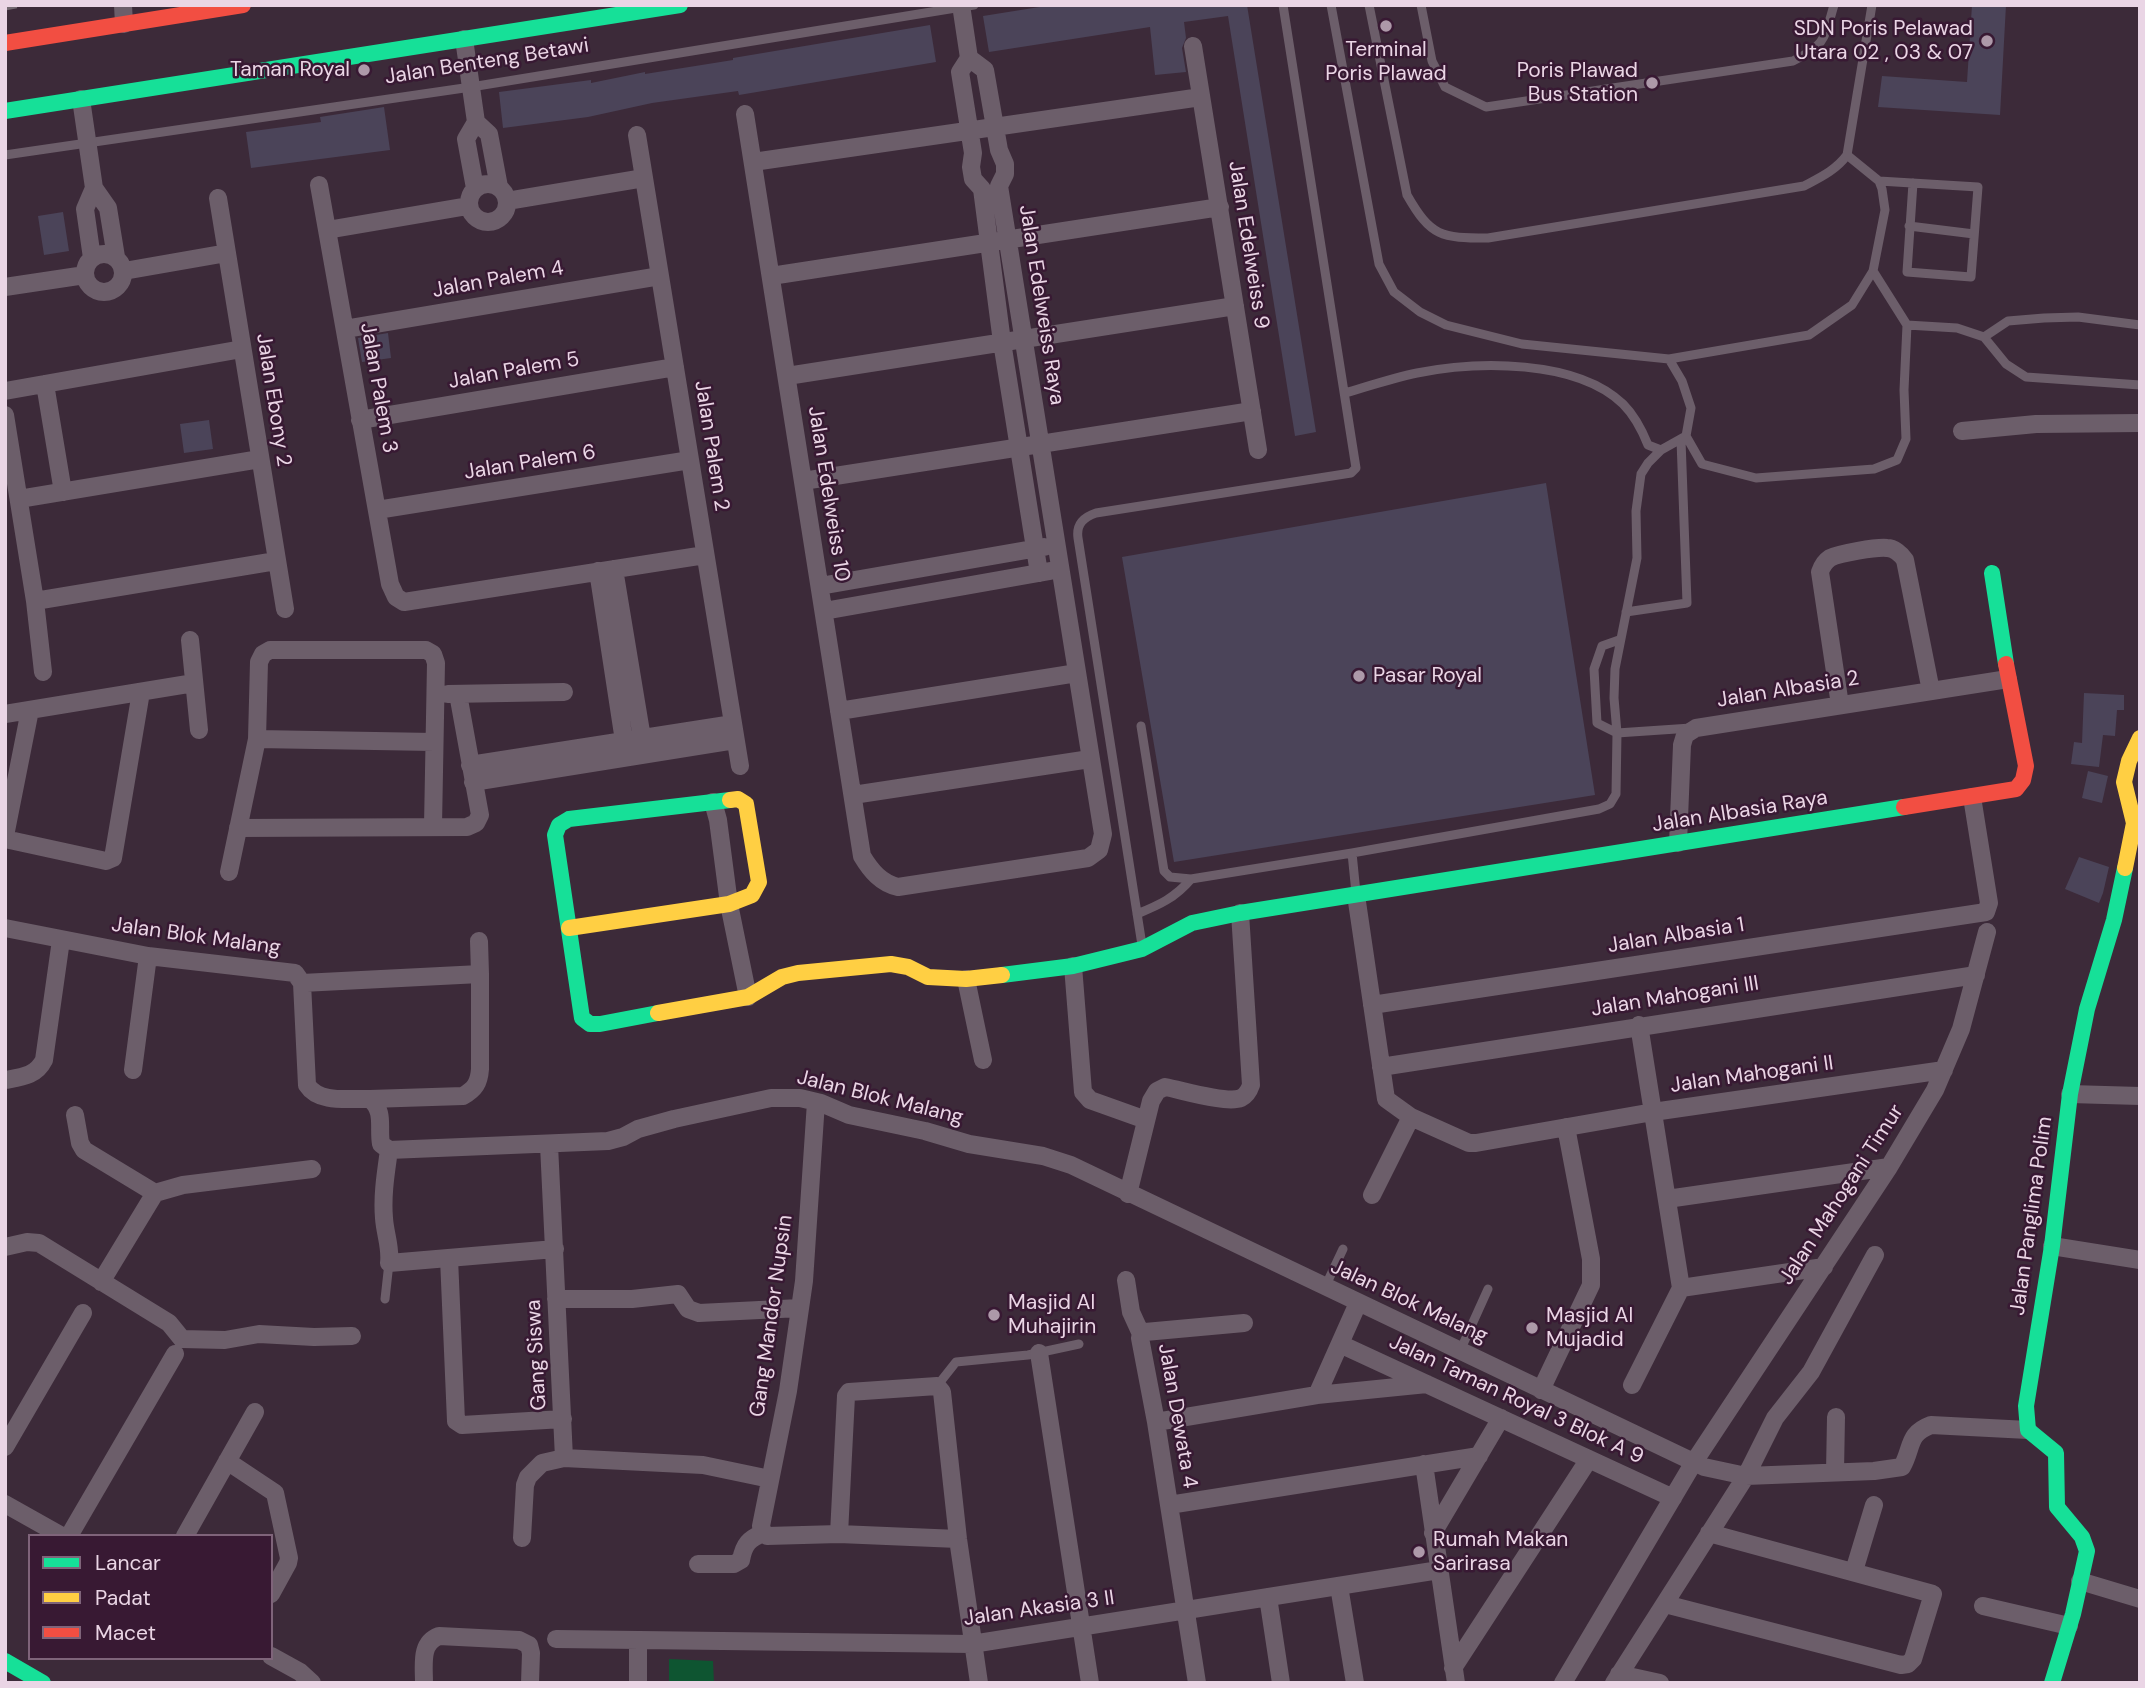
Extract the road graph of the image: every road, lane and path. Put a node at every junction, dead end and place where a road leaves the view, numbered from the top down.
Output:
1 (122, 5) edge
2 (243, 5) edge
3 (680, 5) edge
4 (1283, 5) edge
5 (1331, 5) edge
6 (1369, 5) edge
7 (1420, 5) edge
8 (1834, 5) edge
9 (1872, 5) edge
10 (966, 6) edge
11 (124, 24) junction
12 (464, 39) junction
13 (5, 43) edge
14 (1193, 46) dead end
15 (969, 58) junction
16 (471, 87) junction
17 (1201, 97) junction
18 (82, 99) junction
19 (5, 111) edge
20 (745, 114) dead end
21 (476, 122) junction
22 (995, 128) junction
23 (970, 132) junction
24 (637, 135) dead end
25 (88, 142) junction
26 (5, 155) edge
27 (1847, 155) junction
28 (753, 162) junction
29 (644, 178) junction
30 (1879, 181) junction
31 (1913, 183) junction
32 (319, 185) dead end
33 (94, 188) junction
34 (475, 188) junction
35 (503, 194) junction
36 (218, 198) dead end
37 (468, 206) junction
38 (1220, 207) junction
39 (1909, 226) junction
40 (327, 230) junction
41 (1975, 234) junction
42 (1008, 239) junction
43 (988, 243) junction
44 (227, 253) junction
45 (92, 258) junction
46 (120, 264) junction
47 (1873, 271) junction
48 (85, 275) junction
49 (660, 276) junction
50 (771, 276) junction
51 (5, 287) edge
52 (1235, 306) junction
53 (1907, 325) junction
54 (2140, 325) edge
55 (345, 329) junction
56 (1984, 337) junction
57 (1023, 339) junction
58 (1002, 342) junction
59 (242, 349) junction
60 (1670, 359) junction
61 (675, 367) junction
62 (787, 376) junction
63 (45, 384) junction
64 (2140, 385) edge
65 (5, 391) edge
66 (1345, 393) junction
67 (1252, 411) junction
68 (5, 415) edge
69 (360, 420) junction
70 (2140, 423) edge
71 (1962, 430) dead end
72 (1683, 438) junction
73 (1040, 444) junction
74 (1018, 448) junction
75 (1258, 450) dead end
76 (1661, 450) junction
77 (260, 459) junction
78 (690, 460) junction
79 (803, 481) junction
80 (63, 492) junction
81 (19, 499) junction
82 (377, 510) junction
83 (1057, 545) junction
84 (1034, 549) junction
85 (705, 555) junction
86 (276, 561) junction
87 (1060, 569) junction
88 (606, 570) junction
89 (1038, 573) junction
90 (1992, 573) dead end
91 (820, 586) junction
92 (35, 601) junction
93 (285, 609) dead end
94 (824, 611) junction
95 (1626, 612) junction
96 (190, 640) dead end
97 (1619, 640) junction
98 (43, 672) dead end
99 (1077, 673) junction
100 (2008, 679) junction
101 (194, 683) junction
102 (1931, 691) junction
103 (141, 692) junction
104 (564, 692) dead end
105 (436, 694) junction
106 (458, 694) junction
107 (1840, 705) junction
108 (30, 710) junction
109 (839, 711) junction
110 (5, 714) edge
111 (1141, 726) dead end
112 (1696, 728) junction
113 (199, 730) dead end
114 (734, 732) junction
115 (1617, 733) junction
116 (642, 738) junction
117 (2140, 738) edge
118 (257, 739) junction
119 (624, 741) junction
120 (435, 742) junction
121 (1090, 760) junction
122 (740, 766) dead end
123 (472, 774) junction
124 (853, 795) junction
125 (1972, 797) junction
126 (713, 802) junction
127 (433, 826) junction
128 (239, 828) junction
129 (6, 829) edge
130 (1678, 843) junction
131 (1352, 853) junction
132 (229, 872) dead end
133 (877, 876) joint
134 (1191, 878) junction
135 (1356, 895) junction
136 (729, 904) junction
137 (1240, 913) junction
138 (1137, 914) junction
139 (5, 928) edge
140 (569, 928) junction
141 (1987, 932) dead end
142 (61, 940) junction
143 (479, 941) dead end
144 (1142, 949) junction
145 (148, 956) junction
146 (1073, 966) junction
147 (480, 974) junction
148 (1976, 975) junction
149 (966, 979) junction
150 (302, 983) junction
151 (748, 997) junction
152 (1372, 1005) junction
153 (1639, 1025) junction
154 (983, 1060) dead end
155 (1381, 1067) junction
156 (133, 1070) dead end
157 (1944, 1070) junction
158 (5, 1080) edge
159 (2070, 1094) junction
160 (2140, 1096) edge
161 (370, 1099) junction
162 (816, 1102) junction
163 (1653, 1112) junction
164 (1404, 1113) junction
165 (75, 1115) dead end
166 (1146, 1121) junction
167 (1566, 1127) junction
168 (549, 1144) junction
169 (389, 1150) junction
170 (1889, 1167) junction
171 (312, 1169) dead end
172 (155, 1193) junction
173 (1128, 1194) junction
174 (1372, 1195) dead end
175 (1667, 1199) junction
176 (2052, 1246) junction
177 (5, 1247) edge
178 (555, 1249) junction
179 (1343, 1249) dead end
180 (1875, 1255) dead end
181 (449, 1258) junction
182 (2140, 1260) edge
183 (389, 1263) junction
184 (1824, 1267) junction
185 (1125, 1280) dead end
186 (101, 1282) junction
187 (1325, 1287) junction
188 (1681, 1288) junction
189 (1488, 1289) dead end
190 (385, 1299) dead end
191 (555, 1299) junction
192 (1358, 1303) junction
193 (800, 1308) junction
194 (83, 1313) dead end
195 (1244, 1323) dead end
196 (1141, 1334) junction
197 (352, 1336) dead end
198 (1079, 1344) dead end
199 (1340, 1344) junction
200 (1460, 1351) junction
201 (1039, 1353) junction
202 (175, 1354) dead end
203 (1427, 1384) junction
204 (1632, 1385) dead end
205 (939, 1389) junction
206 (1541, 1390) junction
207 (1317, 1395) junction
208 (255, 1412) dead end
209 (1836, 1417) dead end
210 (1501, 1418) junction
211 (563, 1419) junction
212 (1156, 1422) junction
213 (2028, 1430) junction
214 (5, 1447) edge
215 (1479, 1456) junction
216 (564, 1458) junction
217 (1589, 1459) junction
218 (227, 1461) junction
219 (1424, 1464) junction
220 (1699, 1465) junction
221 (1835, 1472) junction
222 (1738, 1475) junction
223 (770, 1479) junction
224 (1673, 1498) junction
225 (5, 1504) edge
226 (1170, 1505) junction
227 (1874, 1505) dead end
228 (763, 1533) junction
229 (1433, 1533) junction
230 (1709, 1533) junction
231 (58, 1534) edge
232 (70, 1534) edge
233 (186, 1534) edge
234 (839, 1534) junction
235 (522, 1538) dead end
236 (958, 1539) junction
237 (698, 1564) dead end
238 (1439, 1570) junction
239 (1854, 1572) junction
240 (2080, 1581) junction
241 (1339, 1586) junction
242 (273, 1590) edge
243 (1268, 1597) junction
244 (2140, 1600) edge
245 (1665, 1604) junction
246 (1983, 1605) dead end
247 (1186, 1610) junction
248 (2069, 1626) junction
249 (1081, 1627) junction
250 (556, 1639) dead end
251 (638, 1640) junction
252 (972, 1644) junction
253 (273, 1657) edge
254 (5, 1661) edge
255 (1455, 1676) edge
256 (1617, 1678) edge
257 (43, 1683) edge
258 (312, 1683) edge
259 (424, 1683) edge
260 (530, 1683) edge
261 (638, 1683) edge
262 (979, 1683) edge
263 (1090, 1683) edge
264 (1197, 1683) edge
265 (1281, 1683) edge
266 (1355, 1683) edge
267 (1563, 1683) edge
268 (1660, 1683) edge
269 (2052, 1683) edge

1 - 11 street
2 - 11 street
3 - 12 street, Jalan Benteng Betawi
4 - 66 lane
5 - 60 lane
6 - 27 lane
7 - 8 lane
9 - 27 lane
10 - 15 street, Jalan Edelweiss Raya
10 - 16 lane, Jalan Benteng Betawi
11 - 13 street
12 - 16 street
12 - 18 street, Jalan Benteng Betawi
14 - 17 street, Jalan Edelweiss 9
15 - 22 street, Jalan Edelweiss Raya
15 - 23 street, Jalan Edelweiss Raya
16 - 21 street
16 - 25 lane, Jalan Benteng Betawi
17 - 22 street
17 - 38 street, Jalan Edelweiss 9
18 - 19 street, Jalan Benteng Betawi
18 - 25 street
20 - 28 street, Jalan Edelweiss 10
21 - 34 street
21 - 35 street
22 - 23 street
22 - 42 street, Jalan Edelweiss Raya
23 - 28 street
23 - 43 street, Jalan Edelweiss Raya
24 - 29 street, Jalan Palem 2
25 - 26 lane, Jalan Benteng Betawi
25 - 33 street
27 - 30 lane
28 - 50 street, Jalan Edelweiss 10
29 - 35 street
29 - 49 street, Jalan Palem 2
30 - 31 lane
30 - 47 lane
31 - 39 lane
31 - 41 lane
32 - 40 street, Jalan Palem 3
33 - 45 street
33 - 46 street
34 - 35 street
34 - 37 street
35 - 37 street
36 - 44 street, Jalan Ebony 2
37 - 40 street
38 - 42 street
38 - 52 street, Jalan Edelweiss 9
39 - 41 lane
39 - 41 lane
40 - 55 street, Jalan Palem 3
42 - 43 street
42 - 57 street, Jalan Edelweiss Raya
43 - 50 street
43 - 58 street, Jalan Edelweiss Raya
44 - 46 street
44 - 59 street, Jalan Ebony 2
45 - 46 street
45 - 48 street
46 - 48 street
47 - 53 lane
47 - 60 lane
48 - 51 street
49 - 55 street, Jalan Palem 4
49 - 61 street, Jalan Palem 2
50 - 62 street, Jalan Edelweiss 10
52 - 57 street
52 - 67 street, Jalan Edelweiss 9
53 - 56 lane
53 - 72 lane
54 - 56 lane
55 - 69 street, Jalan Palem 3
56 - 64 lane
57 - 58 street
57 - 73 street, Jalan Edelweiss Raya
58 - 62 street
58 - 74 street, Jalan Edelweiss Raya
59 - 63 street
59 - 77 street, Jalan Ebony 2
60 - 72 lane
61 - 69 street, Jalan Palem 5
61 - 78 street, Jalan Palem 2
62 - 79 street, Jalan Edelweiss 10
63 - 65 street
63 - 80 street
66 - 76 lane
66 - 138 lane
67 - 73 street
67 - 75 street, Jalan Edelweiss 9
68 - 81 street
69 - 82 street, Jalan Palem 3
70 - 71 street
72 - 76 lane
72 - 95 lane
73 - 74 street
73 - 83 street, Jalan Edelweiss Raya
74 - 79 street
74 - 84 street, Jalan Edelweiss Raya
76 - 95 lane
77 - 80 street
77 - 86 street, Jalan Ebony 2
78 - 82 street, Jalan Palem 6
78 - 85 street, Jalan Palem 2
79 - 91 street, Jalan Edelweiss 10
80 - 81 street
81 - 92 street
82 - 88 street, Jalan Palem 3
83 - 84 street
83 - 87 street, Jalan Edelweiss Raya
84 - 89 street, Jalan Edelweiss Raya
84 - 91 street
85 - 88 street
85 - 114 street, Jalan Palem 2
86 - 92 street
86 - 93 street, Jalan Ebony 2
87 - 89 street
87 - 99 street, Jalan Edelweiss Raya
88 - 116 street
88 - 119 street
89 - 94 street
90 - 100 street, Jalan Albasia Raya
91 - 94 street, Jalan Edelweiss 10
92 - 98 street
94 - 109 street, Jalan Edelweiss 10
95 - 97 lane
96 - 101 street
97 - 115 lane
97 - 115 lane
99 - 109 street
99 - 121 street, Jalan Edelweiss Raya
100 - 102 street, Jalan Albasia 2
100 - 125 street, Jalan Albasia Raya
101 - 103 street
101 - 113 street
102 - 107 street, Jalan Albasia 2
102 - 107 street
103 - 108 street
103 - 129 street
104 - 106 street
105 - 106 street
105 - 118 street
105 - 120 street
106 - 123 street
107 - 112 street, Jalan Albasia 2
108 - 110 street
108 - 129 street
109 - 124 street, Jalan Edelweiss 10
111 - 134 lane
112 - 115 lane
112 - 130 street, Jalan Albasia 2
114 - 116 street
114 - 122 street, Jalan Palem 2
114 - 123 street
115 - 131 lane
116 - 119 street
117 - 159 street, Jalan Panglima Polim
118 - 120 street
118 - 128 street
119 - 123 street
120 - 127 street
121 - 124 street
121 - 133 street, Jalan Edelweiss Raya
123 - 127 street
124 - 133 street, Jalan Edelweiss 10
125 - 130 street, Jalan Albasia Raya
125 - 152 street, Jalan Albasia 1
126 - 136 street
126 - 136 street, Jalan Albasia Raya
126 - 140 street, Jalan Albasia Raya
127 - 128 street
128 - 132 street
130 - 135 street, Jalan Albasia Raya
131 - 134 lane
131 - 135 lane
134 - 138 lane
135 - 137 street, Jalan Albasia Raya
135 - 152 street
136 - 140 street
136 - 151 street
137 - 144 street, Jalan Albasia Raya
137 - 166 street
138 - 144 lane
139 - 142 street, Jalan Blok Malang
140 - 151 street, Jalan Albasia Raya
141 - 148 street, Jalan Mahogani Timur
142 - 145 street, Jalan Blok Malang
142 - 158 street
143 - 147 street
144 - 146 street, Jalan Albasia Raya
145 - 150 street, Jalan Blok Malang
145 - 156 street
146 - 149 street, Jalan Albasia Raya
146 - 166 street
147 - 150 street
147 - 161 street
148 - 153 street, Jalan Mahogani III
148 - 157 street, Jalan Mahogani Timur
149 - 151 street, Jalan Albasia Raya
149 - 154 street
150 - 161 street
152 - 155 street
153 - 155 street, Jalan Mahogani III
153 - 163 street
155 - 164 street
157 - 163 street, Jalan Mahogani II
157 - 170 street, Jalan Mahogani Timur
159 - 160 street
159 - 176 street, Jalan Panglima Polim
161 - 169 street
162 - 168 street, Jalan Blok Malang
162 - 173 street, Jalan Blok Malang
162 - 193 street, Gang Mandor Nupsin
163 - 167 street, Jalan Mahogani II
163 - 175 street
164 - 167 street, Jalan Mahogani II
164 - 174 street
165 - 172 street
166 - 173 street
167 - 206 street
168 - 169 street, Jalan Blok Malang
168 - 178 street, Gang Siswa
169 - 183 street
170 - 175 street
170 - 184 street, Jalan Mahogani Timur
171 - 172 street
172 - 186 street
173 - 187 street, Jalan Blok Malang
175 - 188 street
176 - 182 street
176 - 213 street, Jalan Panglima Polim
177 - 186 street
178 - 181 street
178 - 191 street, Gang Siswa
179 - 187 lane
180 - 222 street
181 - 183 street
181 - 211 street
183 - 190 lane
184 - 188 street
184 - 220 street, Jalan Mahogani Timur
185 - 196 street
186 - 197 street
187 - 192 street, Jalan Blok Malang
188 - 204 street
189 - 200 lane
191 - 193 street
191 - 211 street, Gang Siswa
192 - 199 street
192 - 200 street, Jalan Blok Malang
193 - 223 street, Gang Mandor Nupsin
194 - 214 street
195 - 196 street, Jalan Dewata 4
196 - 212 street, Jalan Dewata 4
198 - 201 lane
199 - 203 street, Jalan Taman Royal 3 Blok A 9
199 - 207 street
200 - 206 street, Jalan Blok Malang
201 - 205 lane
201 - 249 street
202 - 232 street
203 - 207 street
203 - 210 street, Jalan Taman Royal 3 Blok A 9
205 - 234 street
205 - 236 street
206 - 220 street, Jalan Blok Malang
207 - 212 street
208 - 218 street
209 - 221 street
210 - 215 street
210 - 217 street, Jalan Taman Royal 3 Blok A 9
211 - 216 street, Gang Siswa
212 - 226 street, Jalan Dewata 4
213 - 221 street, Jalan Blok Malang
213 - 240 street
215 - 219 street
215 - 229 street
216 - 223 street
216 - 235 street
217 - 224 street, Jalan Taman Royal 3 Blok A 9
217 - 255 street
218 - 233 street
218 - 242 street
219 - 226 street
219 - 229 street
220 - 222 street, Jalan Blok Malang
220 - 224 street, Jalan Mahogani Timur
221 - 222 street, Jalan Blok Malang
222 - 230 street
223 - 228 street, Gang Mandor Nupsin
224 - 267 street, Jalan Mahogani Timur
225 - 231 street
226 - 247 street, Jalan Dewata 4
227 - 239 street
228 - 234 street
228 - 237 street
229 - 238 street
230 - 239 street
230 - 245 street
234 - 236 street
236 - 252 street
238 - 241 street, Jalan Akasia 3 II
238 - 255 street
239 - 245 street
240 - 244 street
240 - 248 street
241 - 243 street, Jalan Akasia 3 II
241 - 266 street
243 - 247 street, Jalan Akasia 3 II
243 - 265 street
245 - 256 street
246 - 248 street
247 - 249 street, Jalan Akasia 3 II
247 - 264 street, Jalan Dewata 4
248 - 269 street
249 - 252 street, Jalan Akasia 3 II
249 - 263 street
250 - 251 street, Jalan Akasia 3 II
251 - 252 street, Jalan Akasia 3 II
251 - 261 street
252 - 262 street
253 - 258 street
254 - 257 street
256 - 268 street
259 - 260 street

